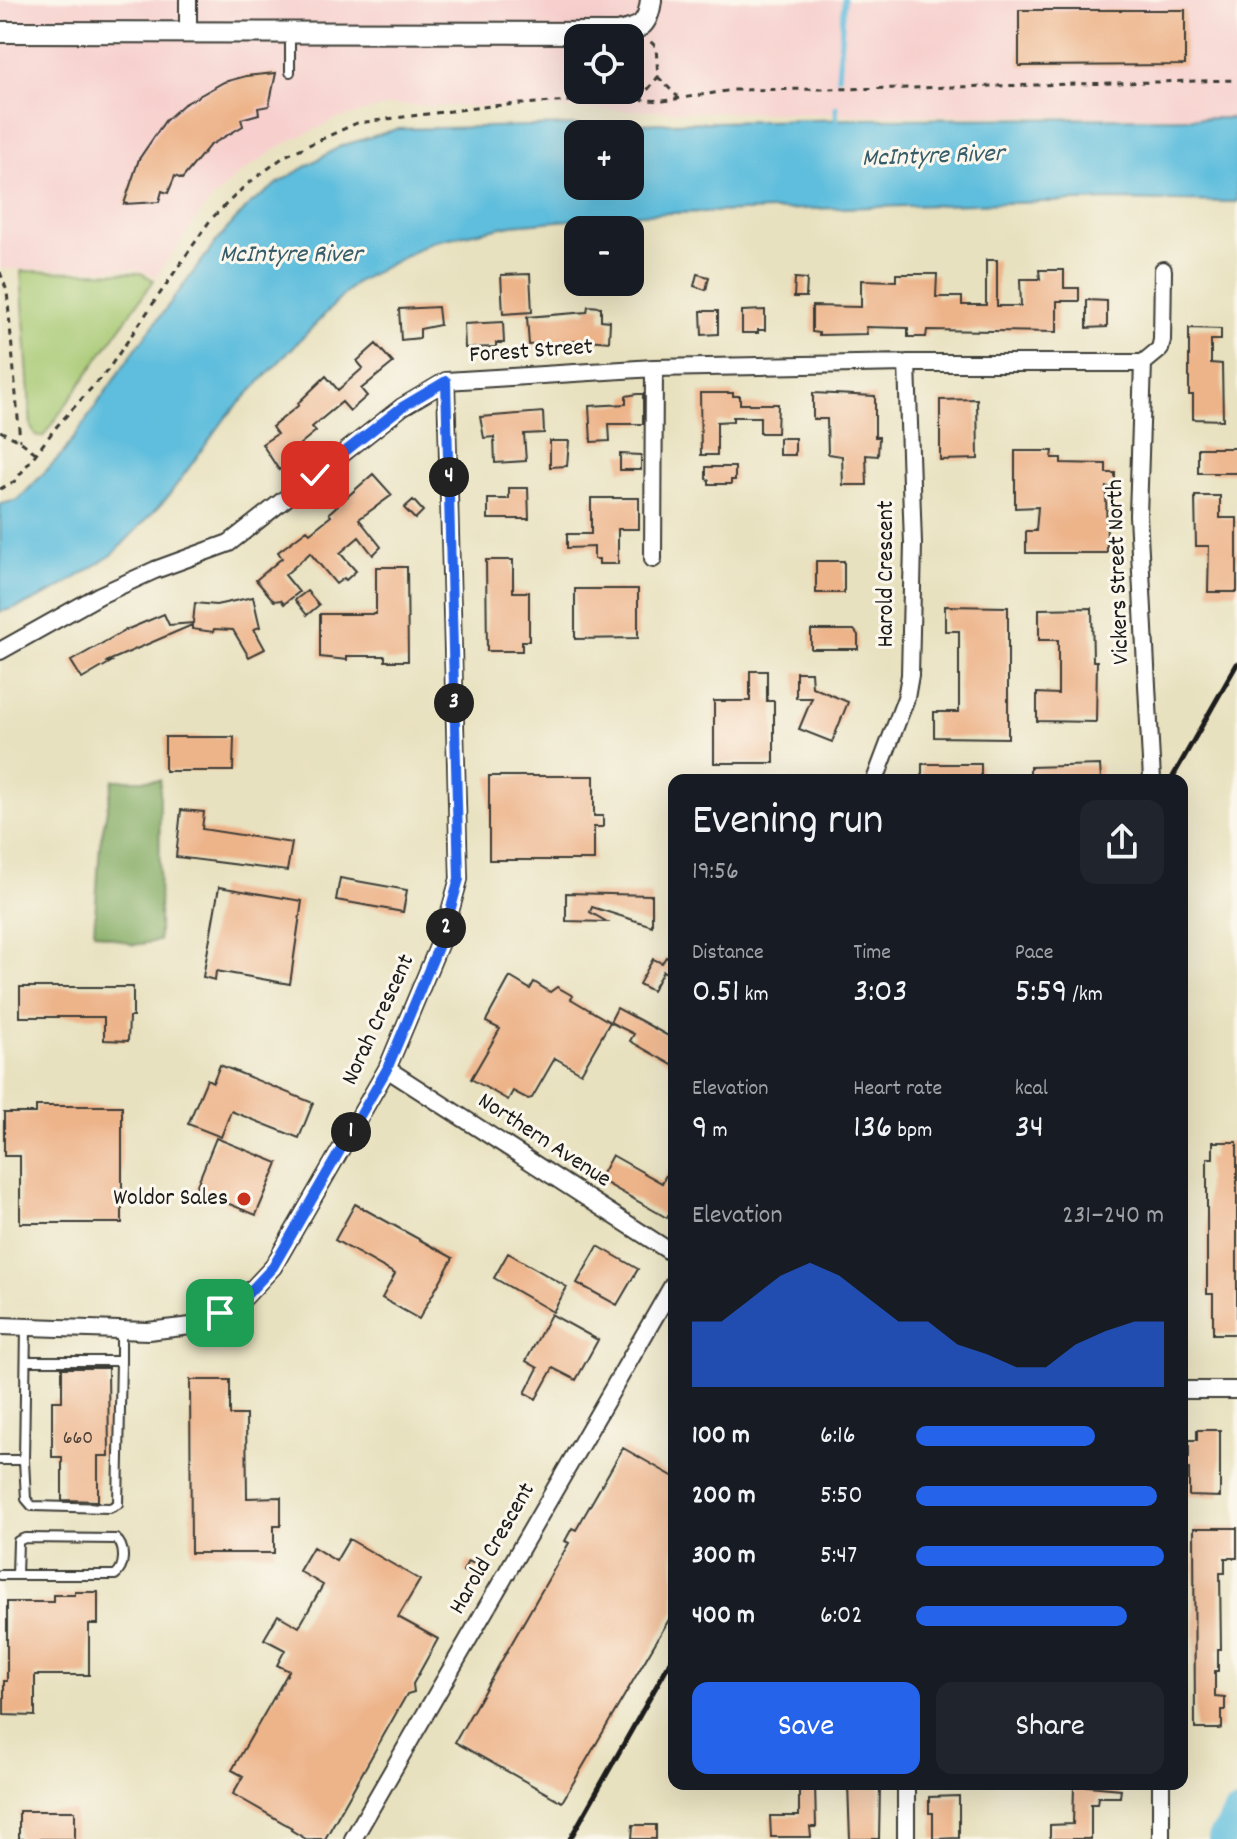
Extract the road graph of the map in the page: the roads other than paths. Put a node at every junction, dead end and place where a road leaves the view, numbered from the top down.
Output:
1 (188, 0) edge
2 (651, 0) edge
3 (188, 31) junction
4 (290, 31) junction
5 (0, 32) edge
6 (290, 72) dead end
7 (1163, 270) dead end
8 (907, 363) junction
9 (1143, 363) junction
10 (654, 368) junction
11 (446, 381) junction
12 (653, 559) dead end
13 (0, 651) edge
14 (877, 774) edge
15 (1152, 774) edge
16 (387, 1069) junction
17 (668, 1250) edge
18 (668, 1293) edge
19 (0, 1326) edge
20 (26, 1327) junction
21 (121, 1331) junction
22 (26, 1361) junction
23 (121, 1361) junction
24 (1188, 1390) edge
25 (1237, 1390) edge
26 (0, 1460) edge
27 (24, 1460) junction
28 (0, 1575) edge
29 (17, 1575) junction
30 (906, 1790) edge
31 (1161, 1790) edge
32 (353, 1839) edge
33 (906, 1839) edge
34 (1161, 1839) edge

1 - 3 street
2 - 4 street
3 - 4 street
3 - 5 street
4 - 6 lane
7 - 9 street
8 - 9 street, Forest Street
8 - 10 street, Forest Street
8 - 14 street, Harold Crescent
9 - 15 street, Vickers Street North
10 - 11 street, Forest Street
10 - 12 street
11 - 13 street, Forest Street
11 - 16 street, Norah Crescent
16 - 17 street, Northern Avenue
16 - 21 street, Norah Crescent
18 - 32 street, Harold Crescent
19 - 20 street, Norah Crescent
20 - 21 street, Norah Crescent
20 - 22 lane
21 - 23 lane
22 - 23 lane
22 - 27 lane
23 - 27 lane
24 - 25 street
26 - 27 lane
28 - 29 lane
29 - 29 lane
30 - 33 street
31 - 34 street

